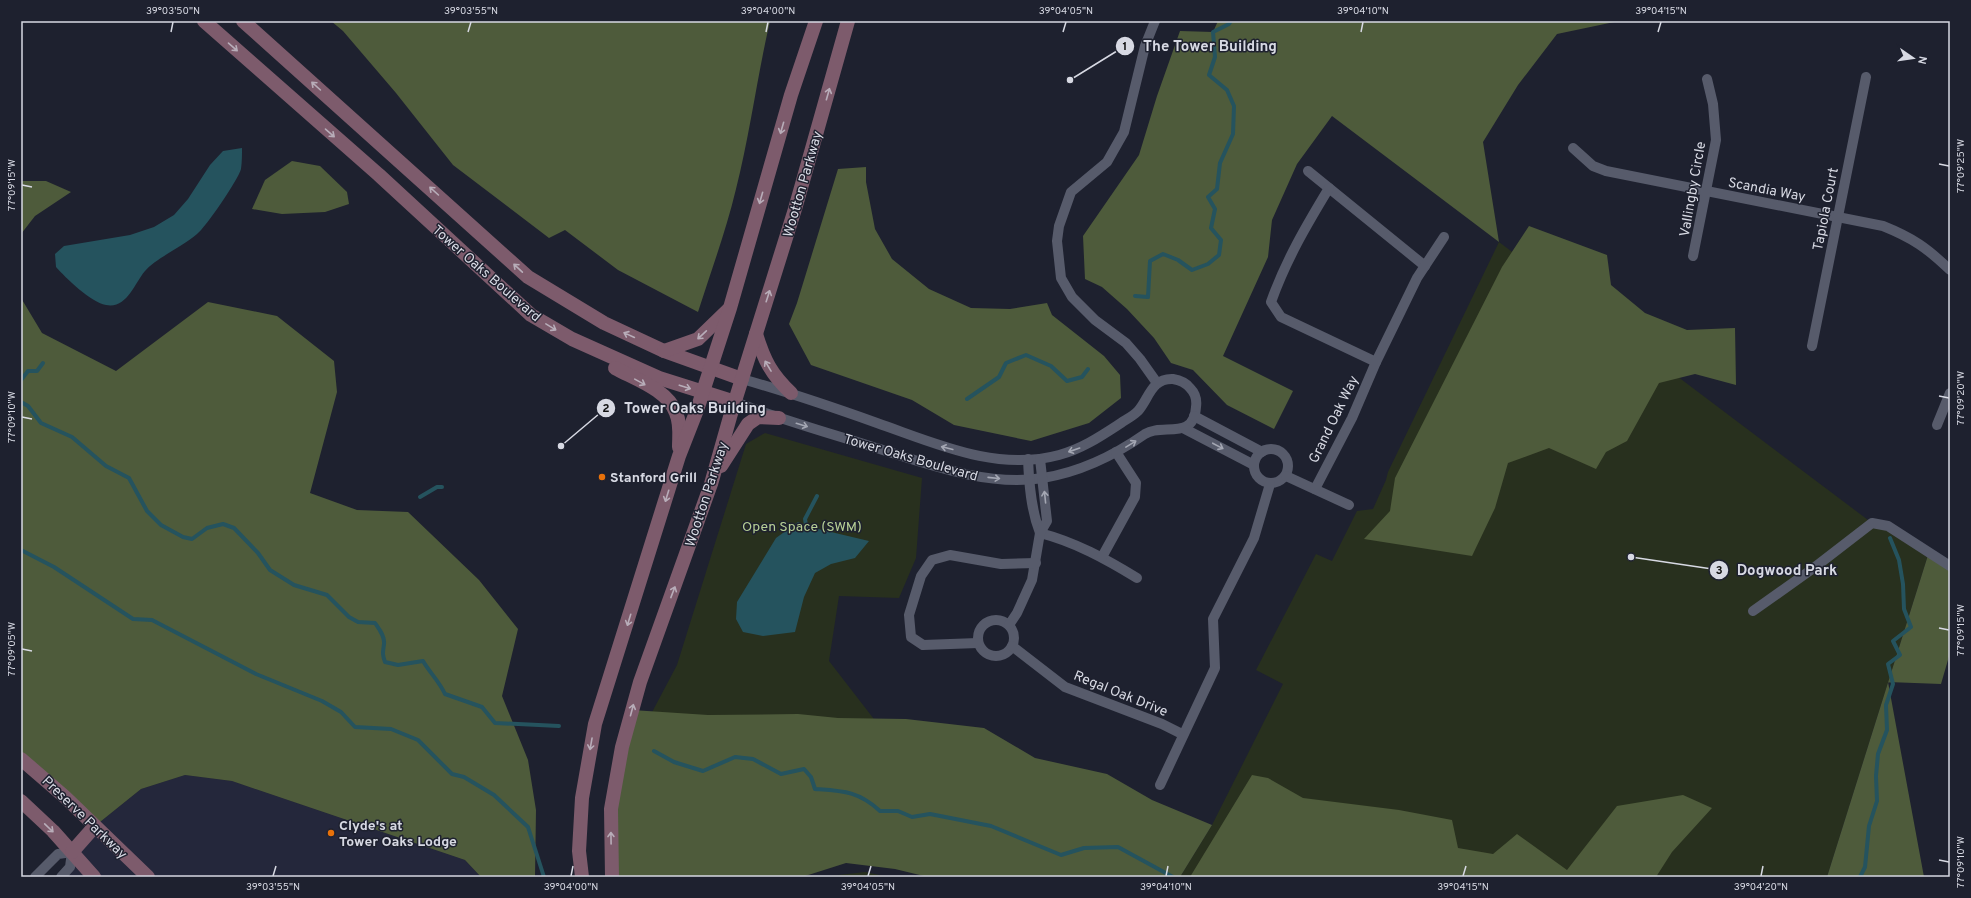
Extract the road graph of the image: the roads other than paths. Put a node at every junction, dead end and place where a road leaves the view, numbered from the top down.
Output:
1 (204, 21) edge
2 (243, 21) edge
3 (816, 21) edge
4 (848, 21) edge
5 (1155, 21) edge
6 (1866, 77) dead end
7 (1708, 78) dead end
8 (1573, 148) dead end
9 (1308, 171) dead end
10 (1329, 188) junction
11 (1707, 191) junction
12 (1838, 217) junction
13 (1444, 237) dead end
14 (1693, 256) dead end
15 (1425, 266) junction
16 (1950, 270) edge
17 (730, 308) junction
18 (756, 334) junction
19 (572, 339) junction
20 (1812, 346) dead end
21 (664, 351) junction
22 (1376, 362) junction
23 (710, 368) junction
24 (742, 379) junction
25 (1157, 383) junction
26 (702, 393) junction
27 (791, 393) junction
28 (1950, 394) edge
29 (735, 402) junction
30 (1194, 416) junction
31 (779, 418) junction
32 (1937, 425) dead end
33 (1183, 428) junction
34 (1116, 452) junction
35 (1262, 452) junction
36 (679, 456) junction
37 (1028, 459) junction
38 (1040, 459) junction
39 (1254, 465) junction
40 (1286, 476) junction
41 (1043, 478) junction
42 (1028, 479) junction
43 (711, 484) junction
44 (1270, 484) junction
45 (1315, 489) junction
46 (1349, 505) dead end
47 (1040, 533) junction
48 (1102, 557) junction
49 (1036, 563) junction
50 (1950, 566) edge
51 (1136, 578) dead end
52 (1753, 611) dead end
53 (1009, 625) junction
54 (978, 643) junction
55 (1012, 646) junction
56 (1182, 734) junction
57 (21, 759) edge
58 (1160, 785) dead end
59 (21, 801) edge
60 (95, 826) junction
61 (72, 852) junction
62 (36, 877) edge
63 (61, 877) edge
64 (94, 877) edge
65 (148, 877) edge
66 (582, 877) edge
67 (612, 877) edge

1 -> 19 main road, Tower Oaks Boulevard
21 -> 2 main road, Tower Oaks Boulevard
3 -> 17 main road
18 -> 4 main road, Wootton Parkway
5 - 25 street
6 - 12 street, Tapiola Court
7 - 11 street, Vallingby Circle
8 - 11 street, Scandia Way
9 - 10 street
10 - 15 street
10 - 22 street
11 - 12 street, Scandia Way
11 - 14 street, Vallingby Circle
12 - 16 street, Scandia Way
12 - 20 street, Tapiola Court
13 - 15 street, Grand Oak Way
15 - 22 street, Grand Oak Way
17 -> 21 main road
17 - 23 main road
18 - 24 main road, Wootton Parkway
27 -> 18 main road
19 -> 26 main road, Tower Oaks Boulevard
19 -> 36 main road
21 - 23 main road, Tower Oaks Boulevard
22 - 45 street, Grand Oak Way
23 - 24 main road, Tower Oaks Boulevard
23 - 26 main road
24 - 27 street, Tower Oaks Boulevard
24 - 29 main road, Wootton Parkway
25 - 30 street
25 -> 38 street, Tower Oaks Boulevard
26 - 29 main road, Tower Oaks Boulevard
26 - 36 main road
37 -> 27 street, Tower Oaks Boulevard
28 - 32 street
29 - 31 street, Tower Oaks Boulevard
29 - 43 main road, Wootton Parkway
30 - 33 street
30 - 35 street
31 -> 42 street, Tower Oaks Boulevard
31 - 43 main road
34 -> 33 street, Tower Oaks Boulevard
33 -> 39 street
34 - 41 street, Tower Oaks Boulevard
34 - 48 street
35 - 39 street
35 - 40 street
36 -> 66 main road
37 - 38 street, Tower Oaks Boulevard
37 - 42 street
38 - 41 street
39 - 44 street
40 - 44 street
40 - 45 street
41 - 42 street, Tower Oaks Boulevard
47 -> 41 street
42 - 47 street
67 -> 43 main road, Wootton Parkway
44 - 56 street
45 - 46 street
47 - 48 street
47 - 49 street
48 - 51 street
49 - 53 street
49 - 54 street
50 - 52 street
53 - 54 street
53 - 55 street
54 - 55 street
55 - 56 street, Regal Oak Drive
56 - 58 street
57 - 60 main road, Preserve Parkway
59 -> 61 main road
60 - 61 main road
60 - 65 main road, Preserve Parkway
61 - 62 street
61 - 63 street
61 - 64 main road

